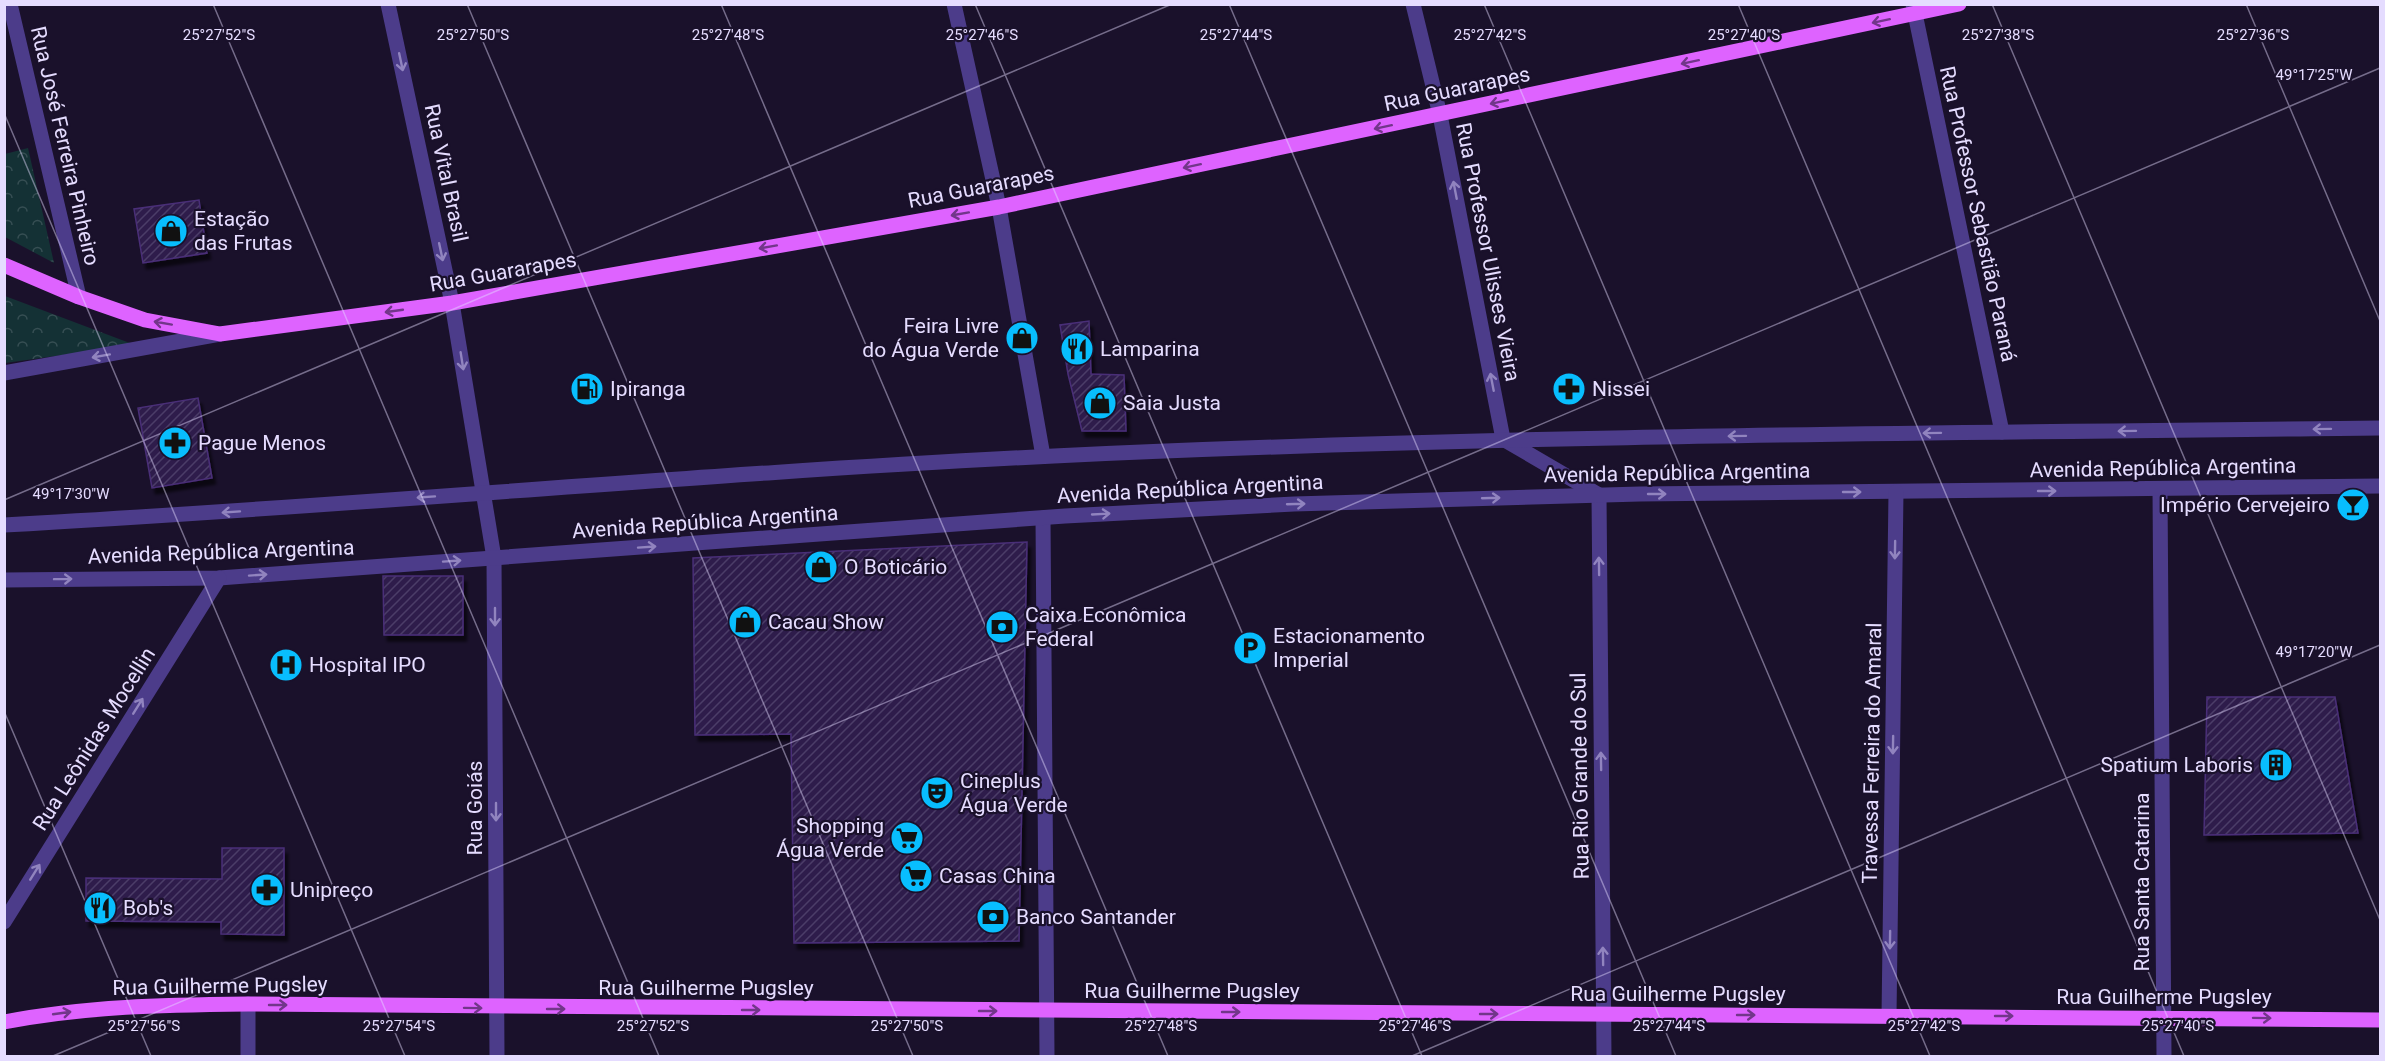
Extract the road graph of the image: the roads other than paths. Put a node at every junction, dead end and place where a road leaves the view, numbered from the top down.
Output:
1 (10, 4) edge
2 (388, 4) edge
3 (954, 4) edge
4 (1413, 4) edge
5 (1959, 4) edge
6 (1914, 9) edge
7 (1440, 115) junction
8 (999, 207) junction
9 (4, 265) edge
10 (79, 297) junction
11 (452, 303) junction
12 (220, 334) junction
13 (4, 373) edge
14 (2380, 428) edge
15 (2002, 432) junction
16 (1503, 439) junction
17 (1043, 456) junction
18 (2380, 486) edge
19 (2160, 490) junction
20 (484, 492) junction
21 (1896, 492) junction
22 (1599, 495) junction
23 (1043, 518) junction
24 (4, 525) edge
25 (494, 558) junction
26 (219, 578) junction
27 (4, 580) edge
28 (4, 922) edge
29 (248, 1004) junction
30 (497, 1008) junction
31 (1047, 1011) junction
32 (1604, 1014) junction
33 (1889, 1016) junction
34 (2164, 1017) junction
35 (2380, 1020) edge
36 (4, 1022) edge
37 (248, 1056) edge
38 (497, 1056) edge
39 (1047, 1056) edge
40 (1604, 1056) edge
41 (2164, 1056) edge

1 - 10 street, Rua José Ferreira Pinheiro
2 -> 11 street, Rua Vital Brasil
3 - 8 street
4 - 7 street, Rua Professor Ulisses Vieira
5 - 6 main road, Rua Guararapes
6 -> 7 main road, Rua Guararapes
6 - 15 street, Rua Professor Sebastião Paraná
7 -> 8 main road, Rua Guararapes
16 -> 7 street, Rua Professor Ulisses Vieira
8 -> 11 main road, Rua Guararapes
8 - 17 street
9 - 10 main road
12 -> 10 main road
11 -> 12 main road, Rua Guararapes
11 -> 20 street, Rua Vital Brasil
12 -> 13 street, Rua Guararapes
14 -> 15 street, Avenida República Argentina
15 -> 16 street, Avenida República Argentina
16 - 17 street, Avenida República Argentina
16 - 22 street
17 - 20 street, Avenida República Argentina
18 - 19 street, Avenida República Argentina
21 -> 19 street, Avenida República Argentina
19 - 34 street, Rua Santa Catarina
20 -> 24 street, Avenida República Argentina
20 - 25 street, Rua Goiás
22 -> 21 street, Avenida República Argentina
21 -> 33 street, Travessa Ferreira do Amaral
23 -> 22 street, Avenida República Argentina
32 -> 22 street, Rua Rio Grande do Sul
25 -> 23 street, Avenida República Argentina
23 - 31 street
26 -> 25 street, Avenida República Argentina
25 -> 30 street, Rua Goiás
27 -> 26 street, Avenida República Argentina
28 -> 26 street, Rua Leônidas Mocellin
29 -> 30 main road, Rua Guilherme Pugsley
36 -> 29 main road, Rua Guilherme Pugsley
29 - 37 street
30 -> 31 main road, Rua Guilherme Pugsley
30 - 38 street, Rua Goiás
31 -> 32 main road, Rua Guilherme Pugsley
31 - 39 street
32 -> 33 main road, Rua Guilherme Pugsley
32 - 40 street, Rua Rio Grande do Sul
33 -> 34 main road, Rua Guilherme Pugsley
34 -> 35 main road, Rua Guilherme Pugsley
34 - 41 street, Rua Santa Catarina

